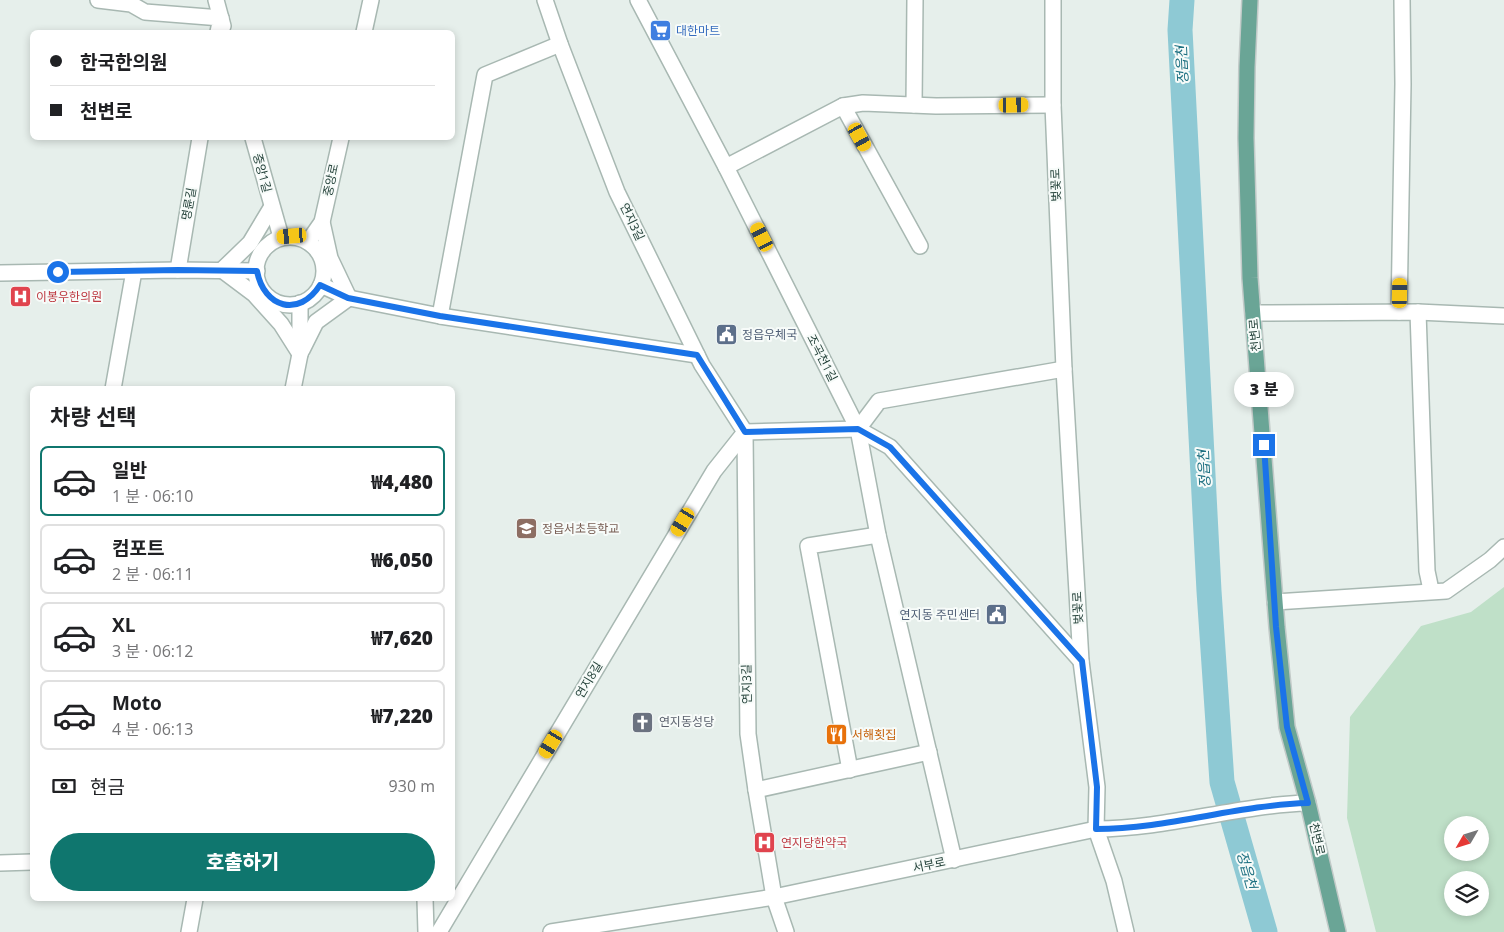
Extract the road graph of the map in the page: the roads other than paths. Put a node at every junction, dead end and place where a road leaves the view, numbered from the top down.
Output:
1 (98, 0) edge
2 (216, 0) edge
3 (371, 0) edge
4 (545, 0) edge
5 (638, 0) edge
6 (915, 0) edge
7 (1053, 0) edge
8 (1250, 0) edge
9 (1402, 0) edge
10 (221, 28) edge
11 (364, 30) edge
12 (560, 44) junction
13 (914, 105) junction
14 (1053, 105) junction
15 (843, 106) junction
16 (200, 140) edge
17 (253, 140) edge
18 (340, 140) edge
19 (726, 167) junction
20 (271, 208) junction
21 (322, 222) junction
22 (281, 237) junction
23 (308, 242) junction
24 (920, 246) dead end
25 (134, 270) junction
26 (178, 270) junction
27 (222, 270) junction
28 (257, 271) junction
29 (0, 273) edge
30 (320, 285) junction
31 (348, 298) junction
32 (300, 303) junction
33 (1399, 312) junction
34 (1418, 312) junction
35 (1253, 313) junction
36 (440, 316) junction
37 (1504, 316) edge
38 (300, 354) junction
39 (697, 355) junction
40 (1064, 369) junction
41 (114, 386) edge
42 (294, 386) edge
43 (858, 429) junction
44 (745, 432) junction
45 (878, 535) junction
46 (1504, 548) edge
47 (1432, 590) junction
48 (1275, 602) junction
49 (1082, 661) junction
50 (929, 752) junction
51 (850, 770) junction
52 (756, 790) junction
53 (1308, 803) junction
54 (1096, 829) junction
55 (954, 860) junction
56 (30, 862) edge
57 (0, 863) edge
58 (774, 897) junction
59 (195, 901) edge
60 (425, 901) edge
61 (190, 932) edge
62 (426, 932) edge
63 (439, 932) edge
64 (550, 932) edge
65 (786, 932) edge
66 (1126, 932) edge
67 (1338, 932) edge

1 - 10 street
2 - 10 street
3 - 11 street
4 - 12 street, 연지3길
5 - 19 street, 조곡천1길
6 - 13 street
7 - 14 street, 벚꽃로
8 - 35 main road, 천변로
9 - 33 street
12 - 36 street
12 - 39 street, 연지3길
13 - 14 street
13 - 15 street
14 - 40 street, 벚꽃로
15 - 19 street
15 - 24 street
16 - 26 street, 명륜길
17 - 20 street, 중앙1길
18 - 21 street, 중앙로
19 - 43 street, 조곡천1길
20 - 21 street
20 - 22 street, 중앙1길
20 - 27 street
21 - 23 street
21 - 31 street
22 - 23 street
22 - 28 street
23 - 30 street
25 - 26 street
25 - 29 street
25 - 41 street
26 - 27 street
27 - 28 street
27 - 38 street
28 - 32 street
30 - 31 street
30 - 32 street
31 - 36 street
31 - 38 street
32 - 38 street
33 - 34 street
33 - 35 street
34 - 37 street
34 - 47 street
35 - 48 main road, 천변로
36 - 39 street
38 - 42 street
39 - 44 street, 연지3길
40 - 43 street
40 - 49 street, 벚꽃로
43 - 44 street
43 - 45 street, 조곡천1길
43 - 49 street
44 - 52 street, 연지3길
44 - 63 street, 연지8길
45 - 50 street, 조곡천1길
45 - 51 street
46 - 47 street
47 - 48 street
48 - 53 main road, 천변로
49 - 54 street, 벚꽃로
50 - 51 street
50 - 55 street, 조곡천1길
51 - 52 street
52 - 58 street, 연지3길
53 - 54 street, 서부로
53 - 67 main road, 천변로
54 - 55 street, 서부로
54 - 66 street, 벚꽃로
55 - 58 street, 서부로
56 - 57 street
58 - 64 street, 서부로
58 - 65 street, 연지3길
59 - 61 street
60 - 62 street

